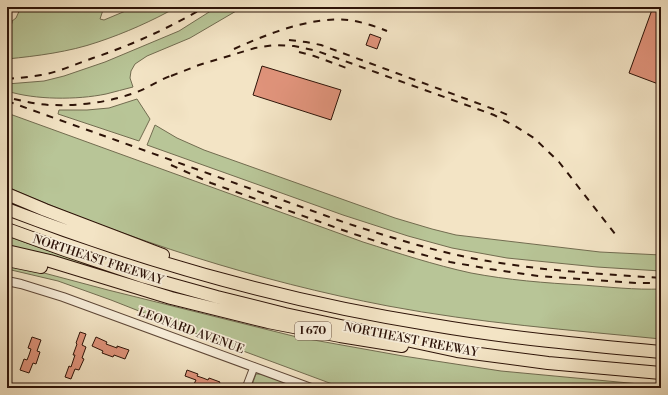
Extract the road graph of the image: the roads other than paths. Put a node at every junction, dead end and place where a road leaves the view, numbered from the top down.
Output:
1 (7, 194) edge
2 (7, 209) edge
3 (7, 229) edge
4 (7, 251) edge
5 (7, 260) edge
6 (7, 276) edge
7 (7, 281) edge
8 (244, 286) junction
9 (63, 297) junction
10 (171, 298) junction
11 (457, 351) junction
12 (661, 352) edge
13 (254, 367) junction
14 (661, 373) edge
15 (246, 388) edge
16 (311, 388) edge

1 - 8 highway
2 - 8 highway, NORTHEAST FREEWAY / I 670
3 - 11 highway, NORTHEAST FREEWAY
4 - 10 highway, I 670
5 - 10 highway
6 - 9 street, LEONARD AVENUE
7 - 9 street, LEONARD AVENUE
8 - 12 highway, NORTHEAST FREEWAY / I 670
9 - 13 street, LEONARD AVENUE
10 - 11 highway, I 670
11 - 14 highway, NORTHEAST FREEWAY / I 670
13 - 15 street
13 - 16 street, LEONARD AVENUE

